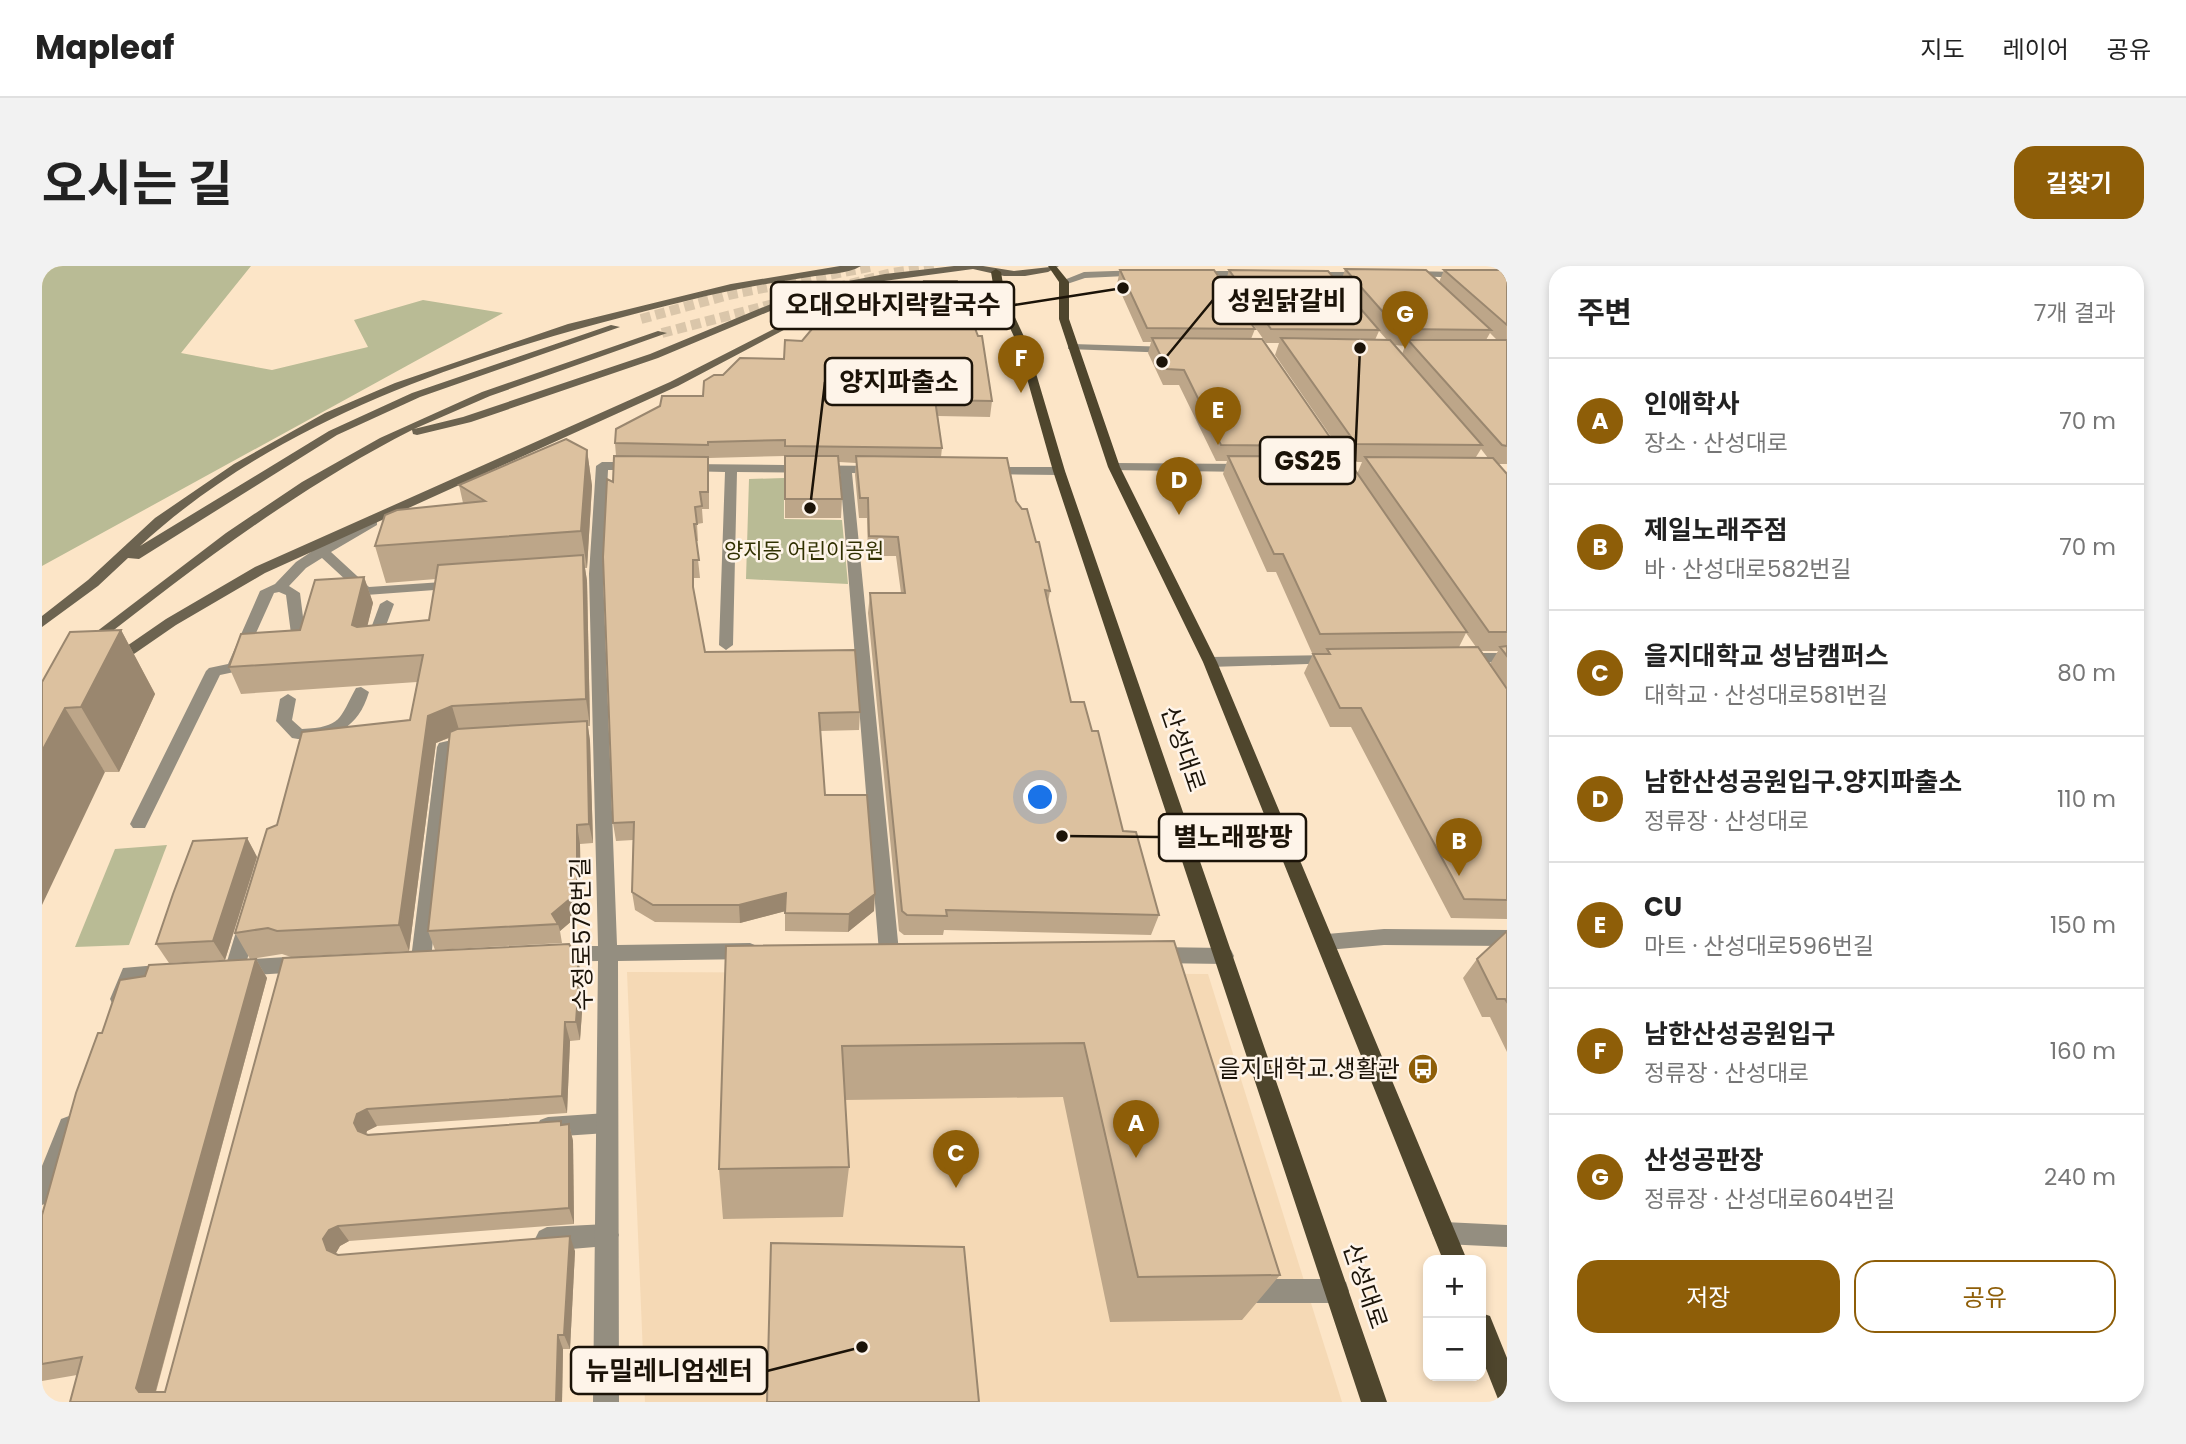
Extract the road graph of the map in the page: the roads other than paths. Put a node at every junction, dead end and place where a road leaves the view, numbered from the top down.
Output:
1 (856, 266) edge
2 (974, 266) edge
3 (1053, 267) edge
4 (996, 272) junction
5 (1155, 273) edge
6 (1183, 273) edge
7 (1260, 274) edge
8 (1403, 274) edge
9 (1416, 274) junction
10 (1298, 275) edge
11 (1323, 275) junction
12 (1376, 275) edge
13 (1507, 276) edge
14 (885, 277) junction
15 (1064, 282) junction
16 (1426, 283) edge
17 (1331, 285) edge
18 (716, 290) junction
19 (750, 316) junction
20 (641, 319) tunnel mouth
21 (662, 333) tunnel mouth
22 (1072, 347) junction
23 (1180, 350) edge
24 (384, 440) junction
25 (654, 467) edge
26 (1114, 467) junction
27 (679, 468) edge
28 (730, 469) junction
29 (1265, 469) edge
30 (846, 470) junction
31 (886, 470) edge
32 (979, 470) edge
33 (1059, 471) junction
34 (385, 514) junction
35 (322, 551) junction
36 (93, 583) junction
37 (474, 583) edge
38 (280, 587) junction
39 (387, 604) dead end
40 (42, 623) edge
41 (726, 645) dead end
42 (371, 648) edge
43 (300, 649) edge
44 (74, 655) edge
45 (1507, 657) edge
46 (1445, 658) edge
47 (1348, 660) edge
48 (1210, 662) junction
49 (96, 676) edge
50 (362, 692) dead end
51 (288, 699) dead end
52 (485, 740) edge
53 (139, 824) dead end
54 (254, 903) edge
55 (1507, 938) edge
56 (1327, 942) junction
57 (608, 951) junction
58 (768, 951) edge
59 (889, 952) edge
60 (528, 955) edge
61 (1140, 955) edge
62 (1224, 956) junction
63 (448, 958) edge
64 (324, 963) edge
65 (283, 965) junction
66 (195, 970) edge
67 (276, 991) edge
68 (114, 1013) edge
69 (78, 1104) edge
70 (607, 1123) junction
71 (526, 1129) edge
72 (42, 1194) edge
73 (1444, 1233) junction
74 (607, 1235) junction
75 (1507, 1236) edge
76 (526, 1241) edge
77 (1453, 1255) edge
78 (1255, 1291) edge
79 (1337, 1291) junction
80 (1486, 1338) edge
81 (1507, 1390) edge
82 (606, 1402) edge
83 (1374, 1402) edge

1 - 18 main road
2 - 4 main road
2 - 14 main road
3 - 4 main road
3 - 15 main road
4 - 33 main road, 산성대로
5 - 15 street
6 - 7 street
8 - 9 street
9 - 13 street
9 - 16 street
10 - 11 street
11 - 12 street
11 - 17 street
14 - 19 main road
14 - 34 main road
15 - 22 main road
18 - 19 main road
18 - 36 main road
19 - 24 main road
20 - 36 main road
21 - 24 main road
22 - 23 street
22 - 26 main road
24 - 44 main road
25 - 57 street, 수정로578번길
26 - 29 street
26 - 48 main road
27 - 28 street
28 - 30 street
28 - 41 street
30 - 31 street
30 - 59 street
32 - 33 street
33 - 62 main road, 산성대로
34 - 35 street
34 - 49 main road
35 - 37 street
35 - 38 street
36 - 40 main road
38 - 43 street
38 - 53 street
39 - 42 street
45 - 46 street
47 - 48 street
48 - 56 main road
50 - 51 street
52 - 63 street
54 - 65 street
55 - 56 street
56 - 73 main road
57 - 58 street
57 - 60 street
57 - 70 street, 수정로578번길
61 - 62 street
62 - 79 main road, 산성대로
64 - 65 street
65 - 67 street
66 - 68 street
69 - 72 street
70 - 71 street
70 - 74 street, 수정로578번길
73 - 75 street
73 - 77 main road
74 - 76 street
74 - 82 street, 수정로578번길
78 - 79 street
79 - 83 main road, 산성대로
80 - 81 main road

